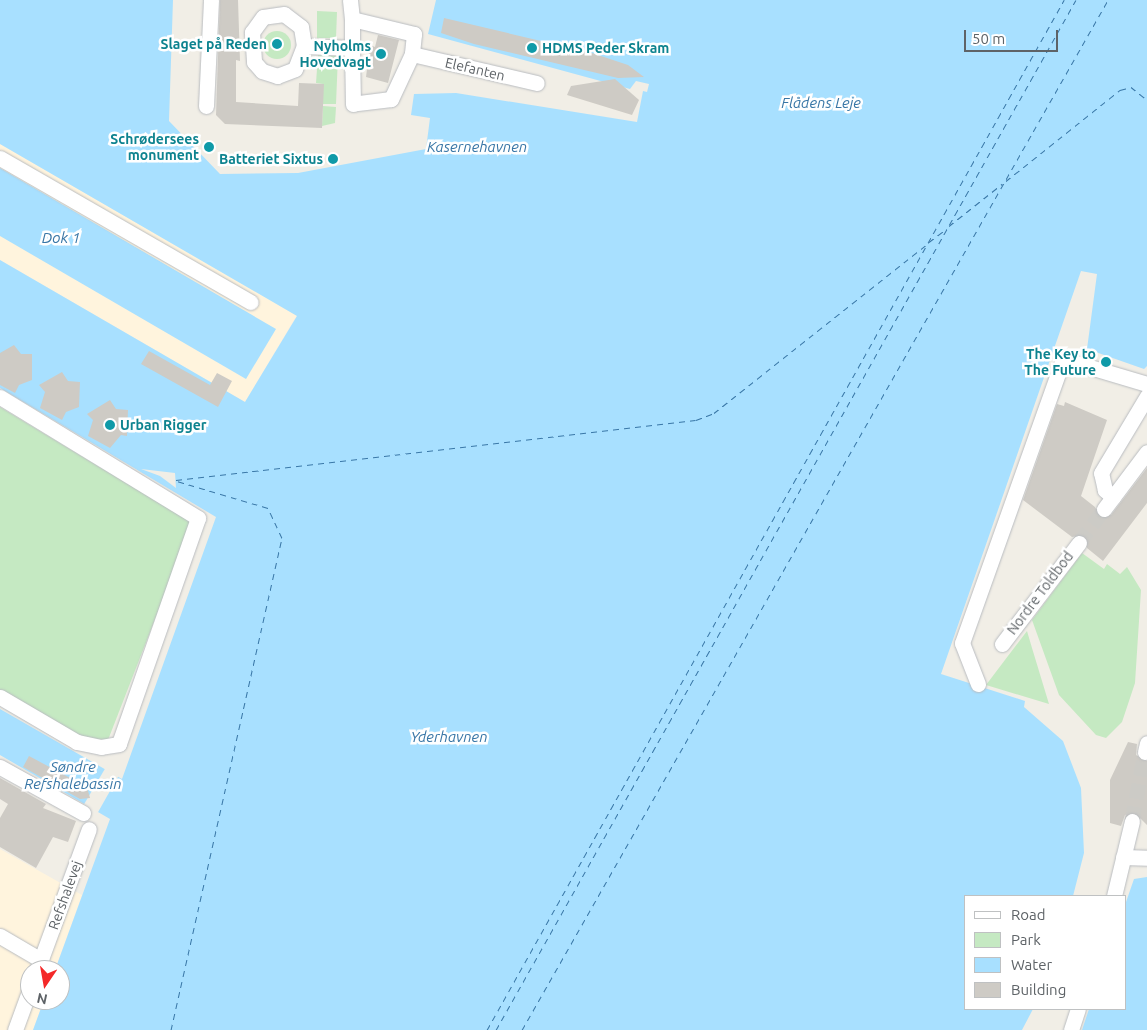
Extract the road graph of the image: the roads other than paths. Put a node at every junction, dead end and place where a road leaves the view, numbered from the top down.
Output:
1 (212, 0) edge
2 (350, 0) edge
3 (352, 20) junction
4 (304, 46) dead end
5 (352, 48) junction
6 (412, 54) junction
7 (537, 83) dead end
8 (206, 106) dead end
9 (0, 158) edge
10 (250, 302) dead end
11 (1147, 384) edge
12 (1147, 396) edge
13 (0, 397) edge
14 (1147, 452) edge
15 (1114, 497) junction
16 (1104, 509) tunnel mouth
17 (1079, 543) tunnel mouth
18 (1002, 644) dead end
19 (978, 684) dead end
20 (0, 697) edge
21 (0, 767) edge
22 (83, 813) dead end
23 (1132, 821) tunnel mouth
24 (89, 829) dead end
25 (1123, 856) junction
26 (1147, 858) edge
27 (1114, 895) edge
28 (0, 936) edge
29 (32, 960) edge
30 (41, 960) edge
31 (22, 1010) edge
32 (1078, 1010) edge
33 (15, 1030) edge
34 (1071, 1030) edge

1 - 8 lane
2 - 3 lane
3 - 5 lane
3 - 6 lane
4 - 5 lane
5 - 6 lane
6 - 7 lane, Elefanten
9 - 10 lane
11 - 19 lane
12 - 15 lane
13 - 20 lane
14 - 15 lane
15 - 16 lane
17 - 18 lane, Nordre Toldbod
21 - 22 lane
23 - 25 lane
24 - 30 lane, Refshalevej
25 - 26 lane
25 - 27 lane
28 - 29 lane, Refshalevej
31 - 33 lane
32 - 34 lane

